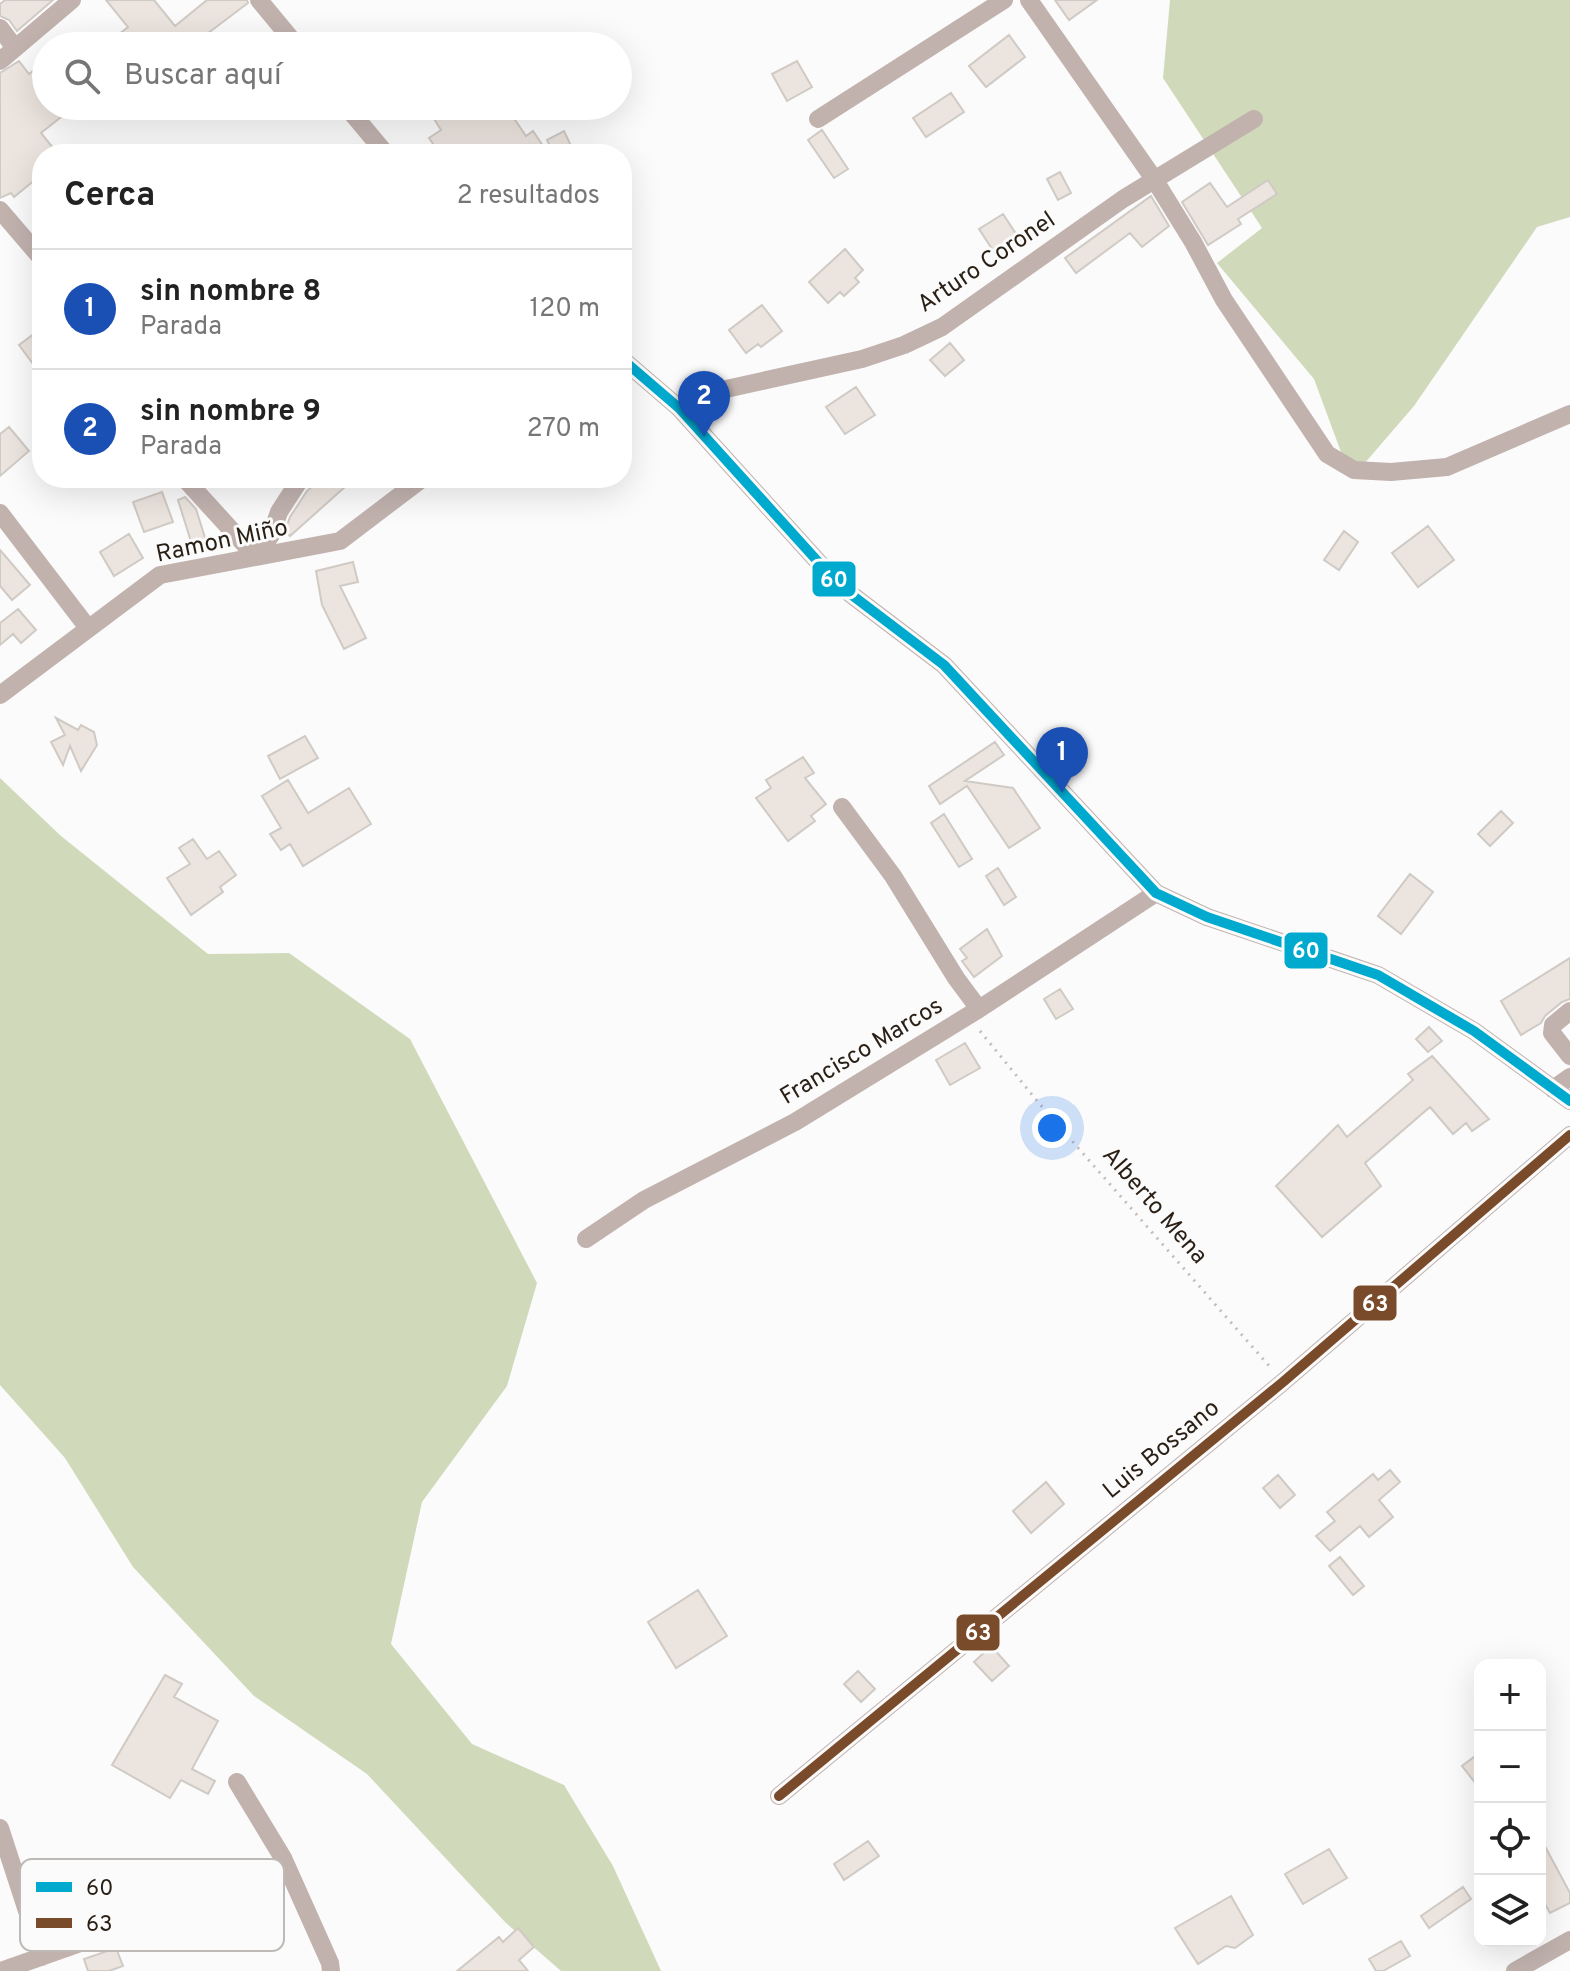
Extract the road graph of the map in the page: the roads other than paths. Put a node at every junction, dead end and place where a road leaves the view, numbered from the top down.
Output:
1 (72, 0) edge
2 (259, 0) edge
3 (1004, 0) edge
4 (1029, 0) edge
5 (0, 28) edge
6 (34, 32) edge
7 (285, 32) edge
8 (32, 34) edge
9 (15, 48) junction
10 (0, 61) edge
11 (818, 119) dead end
12 (1254, 119) dead end
13 (358, 120) edge
14 (378, 144) edge
15 (1154, 179) junction
16 (0, 210) edge
17 (32, 247) edge
18 (632, 368) edge
19 (679, 408) junction
20 (1570, 414) edge
21 (193, 488) edge
22 (295, 488) edge
23 (410, 488) edge
24 (0, 513) edge
25 (256, 557) junction
26 (88, 628) junction
27 (0, 695) edge
28 (842, 807) dead end
29 (1156, 893) junction
30 (1570, 1011) edge
31 (974, 1012) junction
32 (1570, 1056) edge
33 (1570, 1077) edge
34 (1553, 1089) junction
35 (1570, 1101) edge
36 (1570, 1135) edge
37 (586, 1239) dead end
38 (237, 1782) dead end
39 (779, 1796) dead end
40 (0, 1828) edge
41 (283, 1859) edge
42 (284, 1860) edge
43 (20, 1889) edge
44 (1570, 1940) edge
45 (40, 1951) edge
46 (59, 1951) edge
47 (42, 1957) junction
48 (1, 1971) edge
49 (331, 1971) edge
50 (1515, 1971) edge

1 - 6 street
2 - 7 street
3 - 11 street
4 - 15 street
5 - 9 street
8 - 9 street
9 - 10 street
12 - 15 street, Arturo Coronel
13 - 14 street
15 - 19 street, Arturo Coronel
15 - 20 street
16 - 17 street
18 - 19 street
19 - 29 street
21 - 25 street
22 - 25 street
23 - 25 street, Ramon Miño
24 - 26 street
25 - 26 street, Ramon Miño
26 - 27 street, Ramon Miño
28 - 31 street
29 - 31 street, Francisco Marcos
29 - 34 street
30 - 32 street
31 - 37 street, Francisco Marcos
33 - 34 street
34 - 35 street
36 - 39 street, Luis Bossano
38 - 41 street
40 - 43 street
42 - 49 street
44 - 50 street
45 - 47 street
46 - 47 street
47 - 48 street

